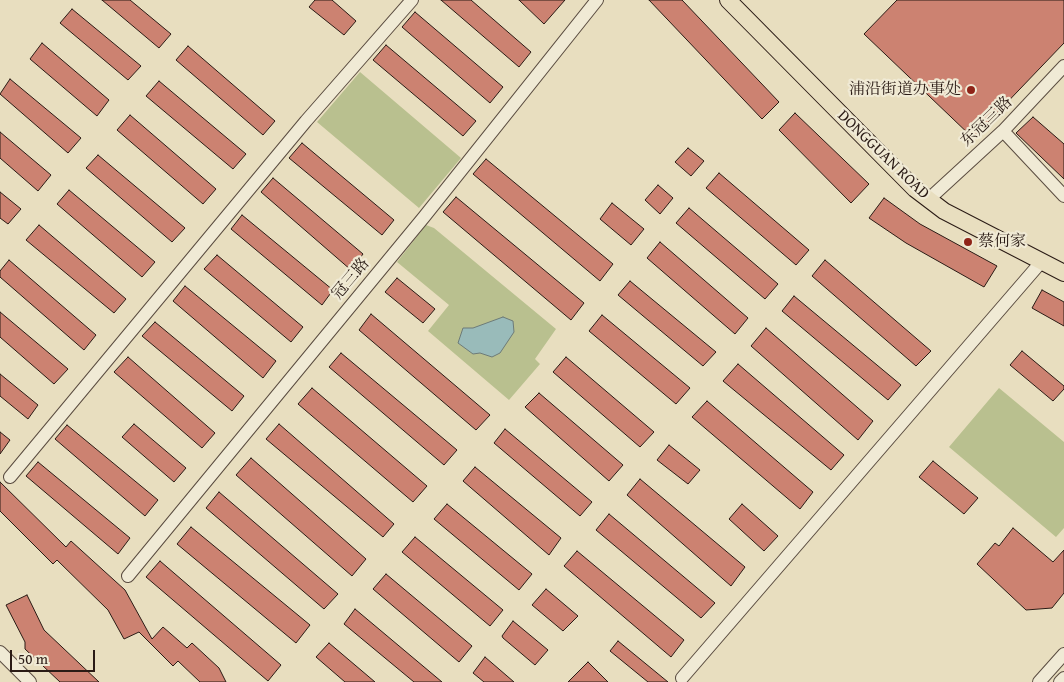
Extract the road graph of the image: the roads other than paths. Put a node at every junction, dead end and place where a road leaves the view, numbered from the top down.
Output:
1 (412, 0) edge
2 (596, 0) edge
3 (728, 0) edge
4 (1064, 66) edge
5 (1003, 131) junction
6 (1064, 196) edge
7 (929, 199) junction
8 (1042, 261) junction
9 (1064, 273) edge
10 (10, 477) dead end
11 (128, 576) dead end
12 (0, 652) edge
13 (1064, 654) edge
14 (682, 678) dead end
15 (1064, 678) edge
16 (30, 682) edge
17 (1039, 682) edge
18 (1060, 682) edge

1 - 10 street
2 - 11 street, 冠三路
3 - 7 main road, DONGGUAN ROAD
4 - 5 street, 东冠三路
5 - 6 street
5 - 7 street, 东冠三路
7 - 8 main road, DONGGUAN ROAD
8 - 9 main road, DONGGUAN ROAD
8 - 14 street
12 - 16 street
13 - 17 street
15 - 18 street

